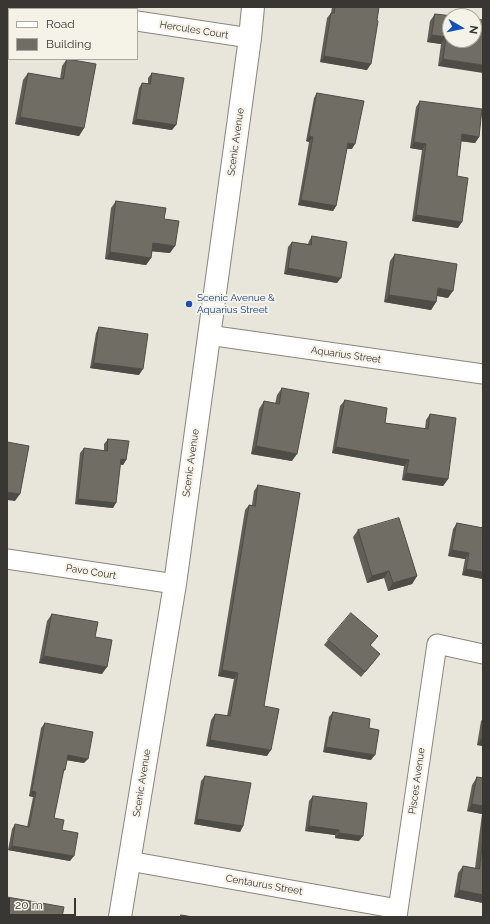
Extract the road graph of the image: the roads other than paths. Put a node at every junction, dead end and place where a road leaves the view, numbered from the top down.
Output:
1 (253, 7) edge
2 (138, 22) edge
3 (250, 38) junction
4 (208, 335) junction
5 (482, 371) edge
6 (7, 559) edge
7 (175, 584) junction
8 (483, 654) edge
9 (129, 862) junction
10 (397, 913) edge
11 (120, 917) edge

1 - 3 street, Scenic Avenue
2 - 3 street, Hercules Court
3 - 4 street, Scenic Avenue
4 - 5 street, Aquarius Street
4 - 7 street, Scenic Avenue
6 - 7 street, Pavo Court
7 - 9 street, Scenic Avenue
8 - 10 street, Pisces Avenue
9 - 10 street, Centaurus Street
9 - 11 street, Scenic Avenue

